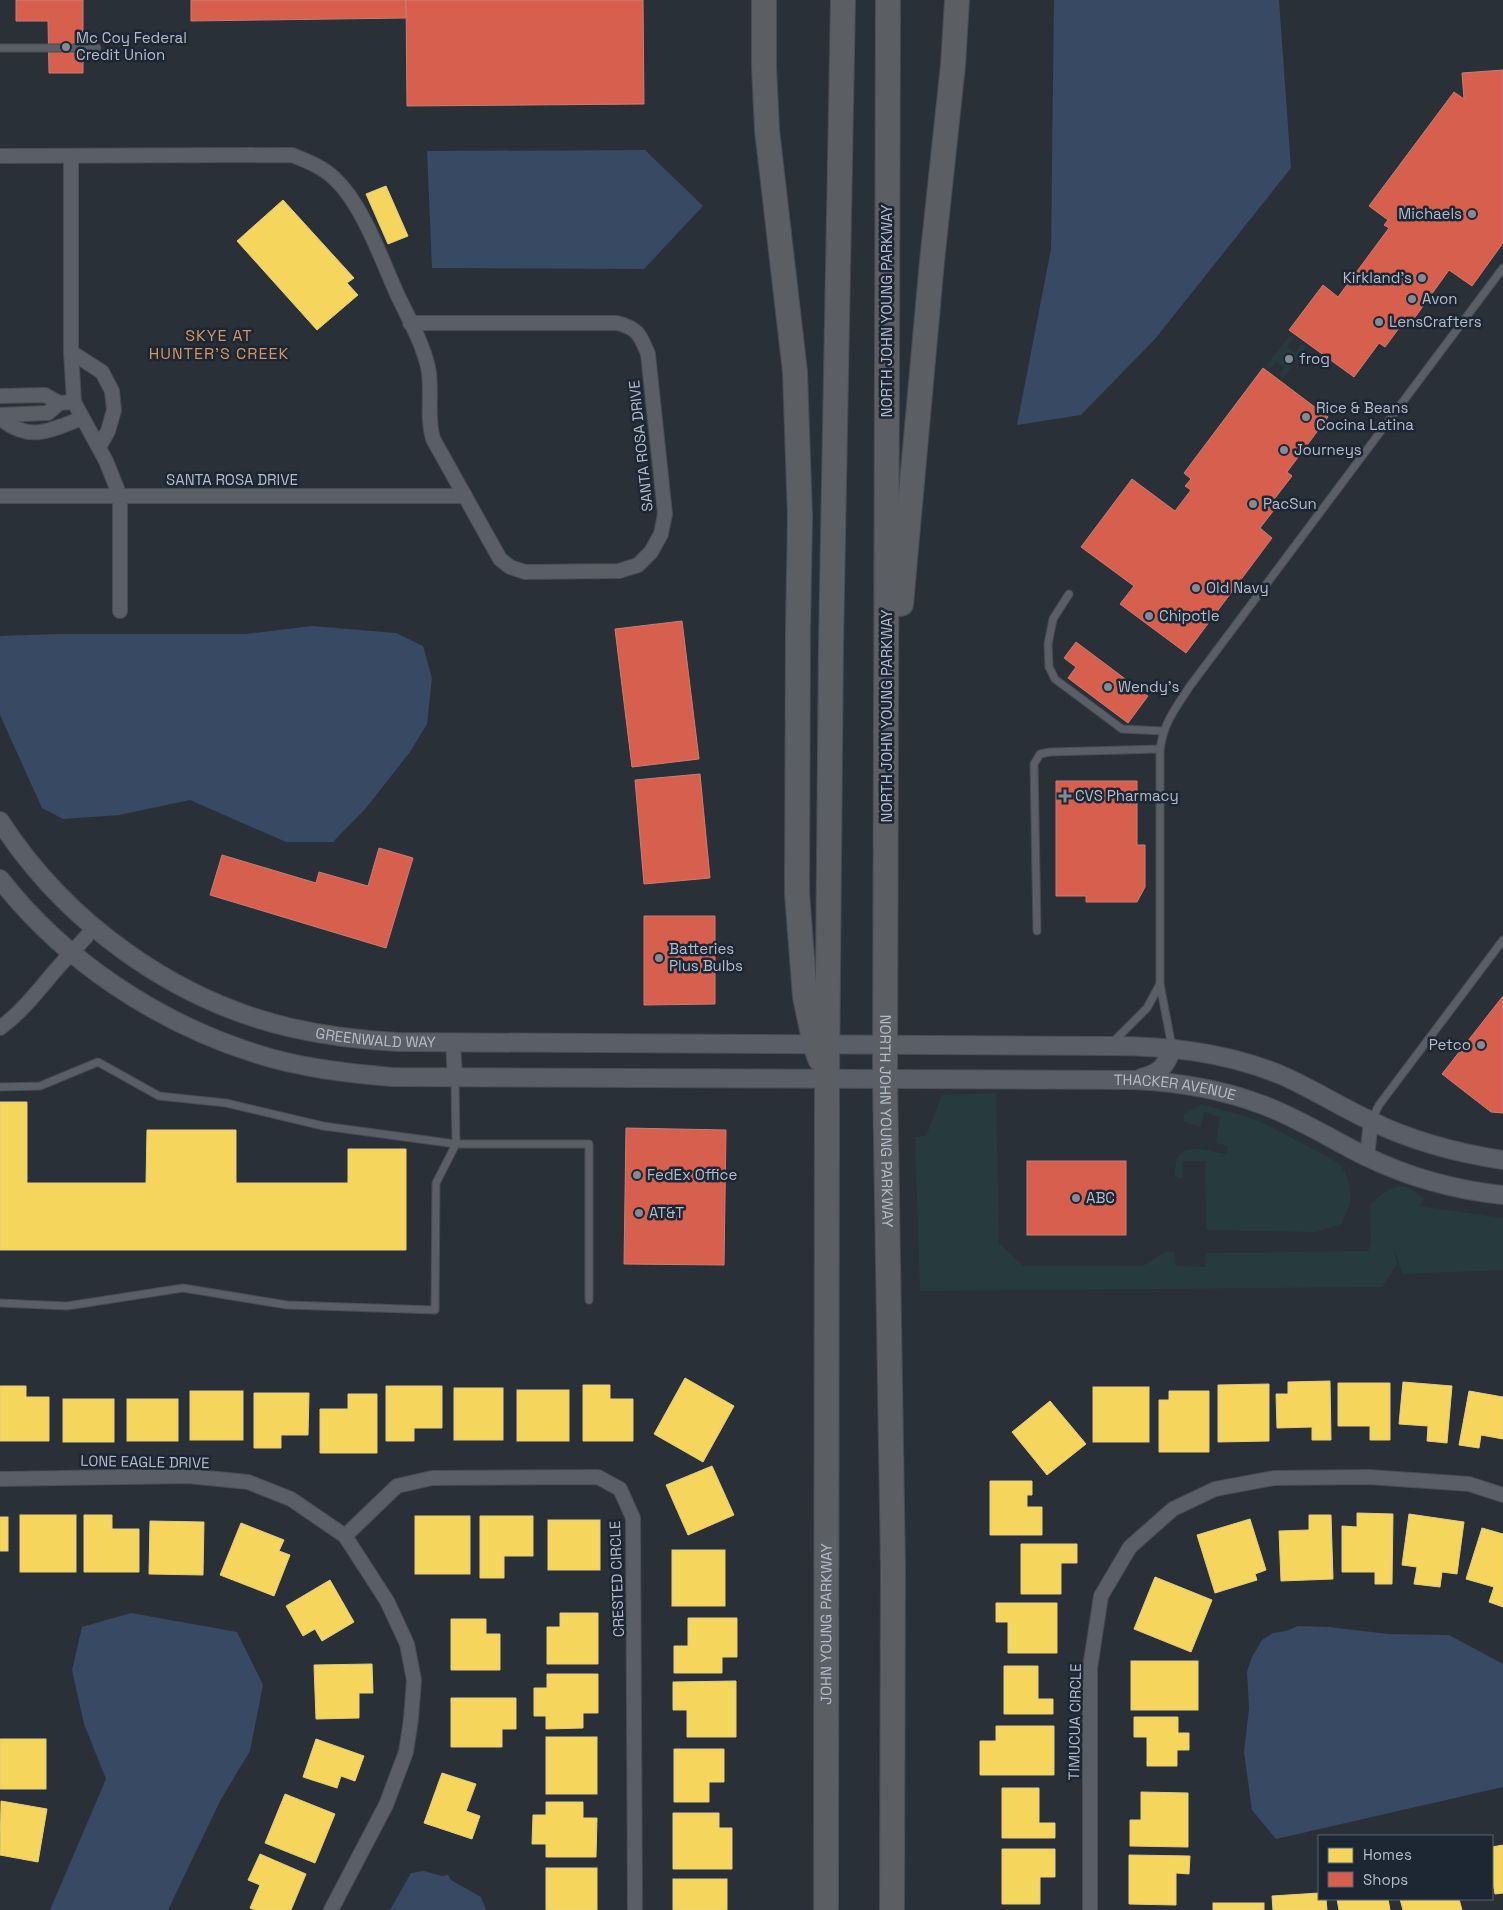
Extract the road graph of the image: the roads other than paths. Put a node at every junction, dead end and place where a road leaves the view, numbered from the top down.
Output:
1 (764, 0) edge
2 (843, 0) edge
3 (888, 0) edge
4 (957, 0) edge
5 (0, 48) edge
6 (97, 48) dead end
7 (0, 156) edge
8 (72, 156) junction
9 (1503, 268) edge
10 (410, 323) junction
11 (71, 352) junction
12 (0, 396) edge
13 (74, 402) junction
14 (58, 403) junction
15 (0, 416) edge
16 (82, 418) junction
17 (99, 447) junction
18 (0, 496) edge
19 (120, 496) junction
20 (465, 496) junction
21 (1069, 594) dead end
22 (120, 610) dead end
23 (1163, 731) junction
24 (1160, 749) junction
25 (0, 820) edge
26 (887, 835) junction
27 (0, 879) edge
28 (94, 928) junction
29 (1037, 931) dead end
30 (1503, 940) edge
31 (72, 952) junction
32 (1160, 984) junction
33 (0, 1028) edge
34 (453, 1042) junction
35 (821, 1044) junction
36 (885, 1045) junction
37 (1110, 1046) junction
38 (1172, 1048) junction
39 (455, 1078) junction
40 (827, 1079) junction
41 (885, 1079) junction
42 (1133, 1080) junction
43 (0, 1087) edge
44 (1371, 1121) junction
45 (456, 1144) junction
46 (1367, 1157) junction
47 (1503, 1160) edge
48 (1503, 1195) edge
49 (589, 1300) dead end
50 (0, 1303) edge
51 (0, 1478) edge
52 (1503, 1494) edge
53 (345, 1536) junction
54 (331, 1910) edge
55 (635, 1910) edge
56 (826, 1910) edge
57 (892, 1910) edge
58 (1090, 1910) edge

1 - 35 highway
2 - 35 highway
3 - 26 highway, NORTH JOHN YOUNG PARKWAY
4 - 26 highway
5 - 6 lane
7 - 8 street, SANTA ROSA DRIVE
8 - 10 street, SANTA ROSA DRIVE
8 - 11 street
9 - 23 lane
10 - 20 street, SANTA ROSA DRIVE
10 - 20 street, SANTA ROSA DRIVE
11 - 13 street
11 - 17 street
12 - 14 street
13 - 14 street
13 - 16 street
14 - 15 street
15 - 16 street
16 - 17 street
17 - 19 street
18 - 19 street, SANTA ROSA DRIVE
19 - 20 street, SANTA ROSA DRIVE
19 - 22 street
21 - 23 lane
23 - 24 lane
24 - 29 lane
24 - 32 lane
25 - 28 street, GREENWALD WAY
26 - 36 highway, NORTH JOHN YOUNG PARKWAY
27 - 31 street
28 - 31 street
28 - 34 street, GREENWALD WAY
30 - 44 lane
31 - 33 street
31 - 39 street
32 - 37 lane
32 - 38 lane
34 - 35 street, GREENWALD WAY
34 - 39 street
35 - 36 street
35 - 40 highway
36 - 37 street
36 - 41 highway, NORTH JOHN YOUNG PARKWAY
37 - 38 street
38 - 42 street
38 - 44 street
39 - 40 street
39 - 45 lane
40 - 41 street, THACKER AVENUE
40 - 56 highway, JOHN YOUNG PARKWAY
41 - 42 street, THACKER AVENUE
41 - 57 highway, NORTH JOHN YOUNG PARKWAY
42 - 46 street, THACKER AVENUE
43 - 45 lane
44 - 46 street
44 - 47 street
45 - 49 lane
45 - 50 lane
46 - 48 street, THACKER AVENUE
51 - 53 street, LONE EAGLE DRIVE
52 - 58 street, TIMUCUA CIRCLE
53 - 54 street, LONE EAGLE DRIVE
53 - 55 street, CRESTED CIRCLE

